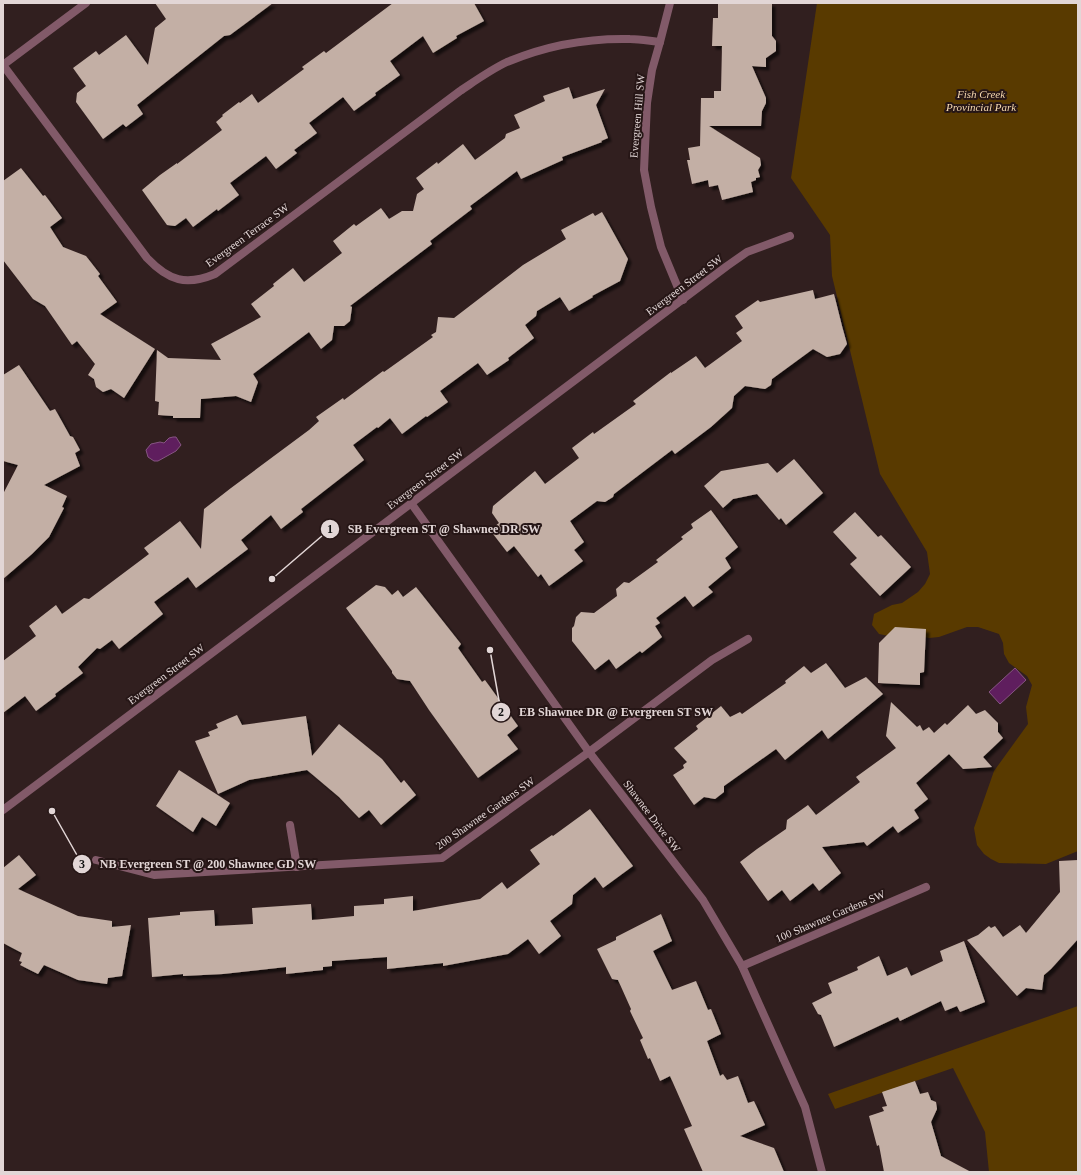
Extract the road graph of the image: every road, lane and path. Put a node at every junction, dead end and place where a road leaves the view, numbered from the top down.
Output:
1 (86, 3) edge
2 (670, 3) edge
3 (660, 42) junction
4 (790, 236) dead end
5 (683, 300) junction
6 (411, 503) junction
7 (748, 639) dead end
8 (589, 752) junction
9 (3, 810) edge
10 (290, 825) dead end
11 (96, 860) dead end
12 (296, 867) junction
13 (926, 887) dead end
14 (742, 966) junction
15 (822, 1172) edge

1 - 3 street, Evergreen Terrace SW
2 - 3 street, Evergreen Hill SW
3 - 5 street, Evergreen Hill SW
4 - 5 street, Evergreen Street SW
5 - 6 street, Evergreen Street SW
6 - 8 street, Shawnee Drive SW
6 - 9 street, Evergreen Street SW
7 - 8 street, 200 Shawnee Gardens SW
8 - 12 street, 200 Shawnee Gardens SW
8 - 14 street, Shawnee Drive SW
10 - 12 street
11 - 12 street, 200 Shawnee Gardens SW
13 - 14 street, 100 Shawnee Gardens SW
14 - 15 street, Shawnee Drive SW

